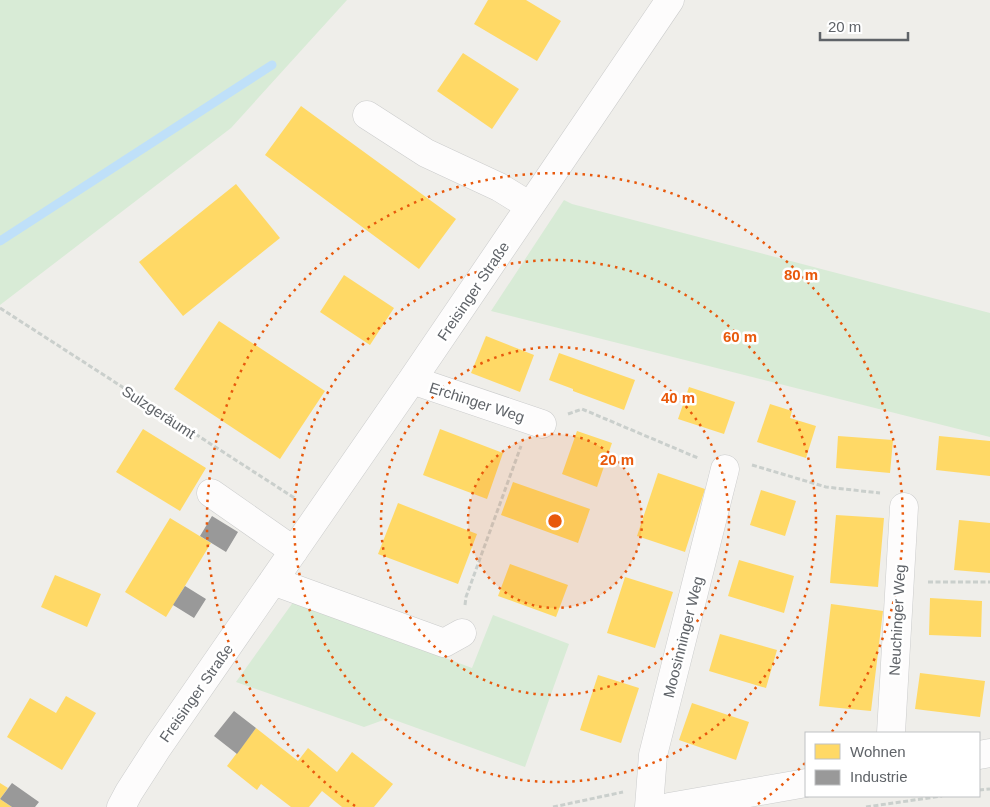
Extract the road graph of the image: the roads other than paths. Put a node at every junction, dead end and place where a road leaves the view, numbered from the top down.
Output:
1 (670, 0) edge
2 (367, 115) dead end
3 (530, 206) junction
4 (412, 380) junction
5 (537, 422) road end
6 (725, 469) road end
7 (211, 494) dead end
8 (904, 507) road end
9 (294, 551) junction
10 (273, 581) junction
11 (462, 633) road end
12 (891, 732) edge
13 (805, 783) edge
14 (703, 804) edge
15 (121, 807) edge
16 (649, 807) edge
17 (669, 807) edge

1 - 3 street, Freisinger Straße
2 - 3 street
3 - 4 street, Freisinger Straße
4 - 5 street, Erchinger Weg
4 - 9 street, Freisinger Straße
6 - 16 street, Moosinninger Weg
7 - 9 street
8 - 12 street, Neuchinger Weg
9 - 10 street, Freisinger Straße
10 - 11 street
10 - 15 street, Freisinger Straße
13 - 14 street
14 - 17 street

